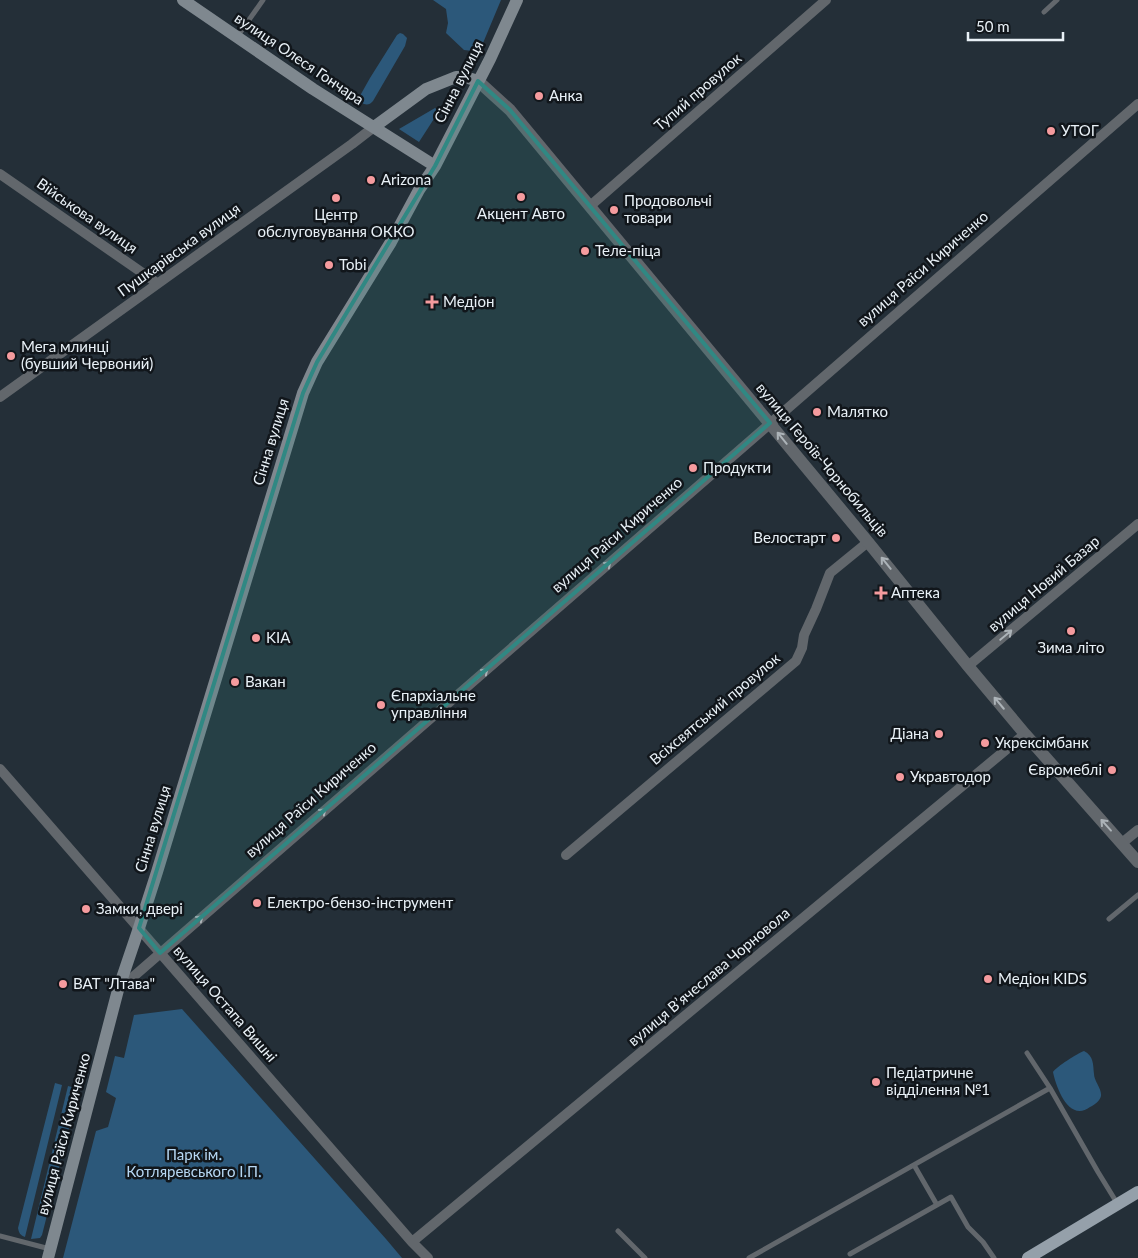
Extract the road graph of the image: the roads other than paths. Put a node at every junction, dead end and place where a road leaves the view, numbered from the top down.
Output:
1 (183, 0) edge
2 (263, 0) edge
3 (517, 0) edge
4 (826, 0) edge
5 (1057, 0) edge
6 (1044, 12) dead end
7 (237, 37) junction
8 (478, 81) junction
9 (1138, 104) edge
10 (374, 127) junction
11 (435, 166) junction
12 (0, 174) edge
13 (590, 206) junction
14 (157, 284) junction
15 (0, 397) edge
16 (770, 423) junction
17 (1138, 524) edge
18 (868, 542) junction
19 (968, 666) junction
20 (1026, 734) junction
21 (0, 769) edge
22 (1138, 830) edge
23 (1122, 843) junction
24 (566, 854) dead end
25 (1138, 862) edge
26 (1138, 895) edge
27 (1109, 919) dead end
28 (139, 928) junction
29 (160, 953) junction
30 (118, 990) junction
31 (1027, 1053) dead end
32 (1050, 1088) junction
33 (914, 1165) junction
34 (1138, 1192) edge
35 (937, 1204) junction
36 (1118, 1204) junction
37 (618, 1231) dead end
38 (0, 1236) edge
39 (412, 1242) junction
40 (50, 1253) edge
41 (850, 1254) dead end
42 (428, 1258) edge
43 (645, 1258) edge
44 (749, 1258) edge
45 (994, 1258) edge
46 (1028, 1258) edge

1 - 7 main road, вулиця Олеся Гончара
2 - 7 lane
3 - 8 main road, Сінна вулиця
4 - 13 street, Тупий провулок
5 - 6 lane
7 - 10 main road, вулиця Олеся Гончара
8 - 10 main road
8 - 11 main road, Сінна вулиця
8 - 13 street, вулиця Героїв-Чорнобильців
9 - 16 street, вулиця Раїси Кириченко
10 - 11 main road, вулиця Олеся Гончара
10 - 14 street, Пушкарівська вулиця
11 - 28 main road, Сінна вулиця
12 - 14 street, Військова вулиця
13 - 16 street, вулиця Героїв-Чорнобильців
14 - 15 street, Пушкарівська вулиця
18 -> 16 street, вулиця Героїв-Чорнобильців
29 -> 16 street, вулиця Раїси Кириченко
19 -> 17 street, вулиця Новий Базар
19 -> 18 street, вулиця Героїв-Чорнобильців
18 - 24 street, Всіхсвятський провулок
20 -> 19 street, вулиця Героїв-Чорнобильців
23 -> 20 street, вулиця Героїв-Чорнобильців
20 - 39 street, вулиця Вʼячеслава Чорновола
21 - 28 street, вулиця Остапа Вишні
22 - 23 street
23 - 25 street, вулиця Героїв-Чорнобильців
26 - 27 lane
28 - 29 street, вулиця Остапа Вишні
28 - 30 main road, вулиця Раїси Кириченко
29 - 30 street, вулиця Раїси Кириченко
29 - 39 street, вулиця Остапа Вишні
30 - 40 main road, вулиця Раїси Кириченко
31 - 32 lane
32 - 33 lane
32 - 36 lane
33 - 35 lane
33 - 44 lane
34 - 36 main road
35 - 41 lane
35 - 45 lane
36 - 46 main road
37 - 43 lane
38 - 40 lane
39 - 42 street, вулиця Остапа Вишні

